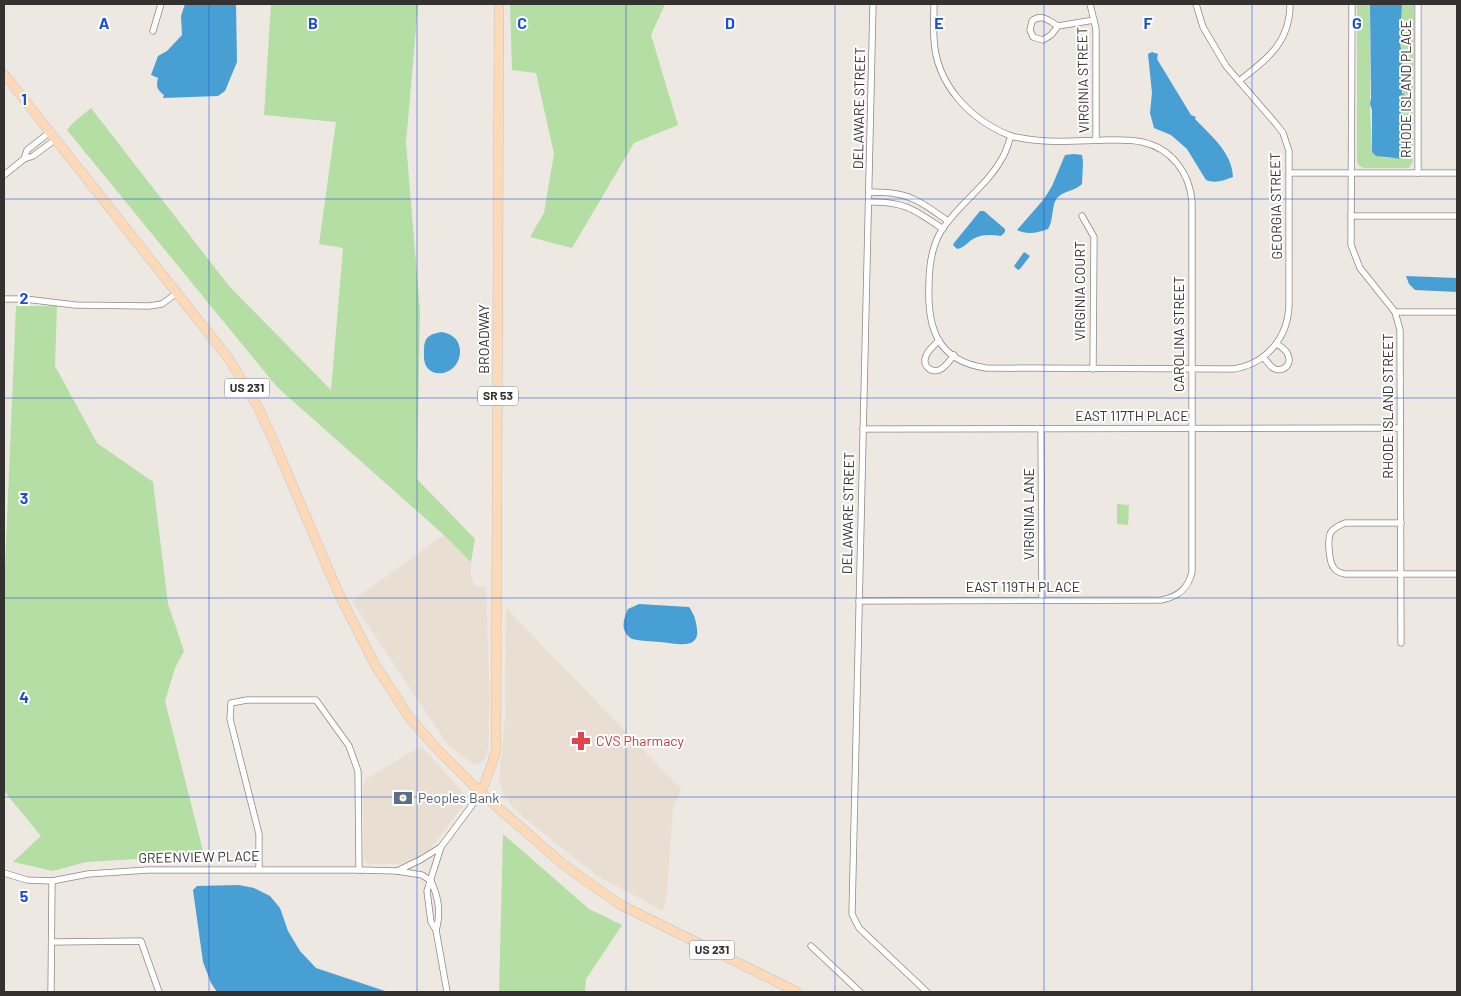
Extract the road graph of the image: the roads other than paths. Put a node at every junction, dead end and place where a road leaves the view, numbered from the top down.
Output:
1 (160, 4) edge
2 (499, 4) edge
3 (873, 4) edge
4 (934, 4) edge
5 (1090, 4) edge
6 (1196, 4) edge
7 (1290, 4) edge
8 (1352, 4) edge
9 (1418, 4) edge
10 (1094, 20) junction
11 (1058, 26) junction
12 (153, 31) dead end
13 (4, 74) edge
14 (1239, 81) junction
15 (53, 136) junction
16 (1011, 136) junction
17 (1096, 140) junction
18 (1290, 173) junction
19 (1351, 173) junction
20 (1418, 173) junction
21 (1457, 174) edge
22 (4, 175) edge
23 (869, 192) junction
24 (869, 202) junction
25 (1082, 216) dead end
26 (1351, 216) junction
27 (1457, 216) edge
28 (948, 221) junction
29 (943, 229) junction
30 (178, 292) junction
31 (4, 299) edge
32 (1395, 312) junction
33 (1457, 312) edge
34 (939, 340) junction
35 (1277, 344) junction
36 (954, 355) junction
37 (1263, 357) junction
38 (1093, 369) junction
39 (1192, 369) junction
40 (1191, 428) junction
41 (1400, 428) junction
42 (863, 429) junction
43 (1041, 429) junction
44 (1401, 523) junction
45 (1401, 574) junction
46 (1457, 574) edge
47 (1184, 590) joint
48 (1042, 599) junction
49 (859, 601) junction
50 (1401, 643) dead end
51 (481, 793) junction
52 (441, 847) junction
53 (259, 869) junction
54 (360, 870) junction
55 (396, 872) junction
56 (4, 873) edge
57 (431, 880) junction
58 (52, 881) junction
59 (52, 942) junction
60 (811, 946) dead end
61 (50, 992) edge
62 (159, 992) edge
63 (447, 992) edge
64 (797, 992) edge
65 (860, 992) edge
66 (927, 992) edge

1 - 12 street
2 - 51 main road, BROADWAY / SR 53
3 - 23 street, DELAWARE STREET
4 - 16 street, CAROLINA STREET
5 - 10 street, VIRGINIA STREET
6 - 14 street, GEORGIA STREET
7 - 14 street
8 - 19 street, RHODE ISLAND STREET
9 - 20 street, RHODE ISLAND PLACE
10 - 11 street
10 - 17 street, VIRGINIA STREET
11 - 11 street
13 - 15 main road, US 231
14 - 18 street, GEORGIA STREET
15 - 22 street
15 - 30 main road, US 231
16 - 17 street, CAROLINA STREET
16 - 28 street
17 - 39 street, CAROLINA STREET
18 - 19 street
18 - 35 street, GEORGIA STREET
19 - 20 street
19 - 26 street, RHODE ISLAND STREET
20 - 21 street
23 - 24 street, DELAWARE STREET
23 - 28 street
24 - 29 street
24 - 42 street, DELAWARE STREET
25 - 38 street, VIRGINIA COURT
26 - 27 street
26 - 32 street, RHODE ISLAND STREET
28 - 29 street
29 - 34 street
30 - 31 street
30 - 51 main road, US 231
32 - 33 street
32 - 41 street, RHODE ISLAND STREET
34 - 36 street
34 - 36 street
35 - 37 street, GEORGIA STREET
35 - 37 street
36 - 38 street
37 - 39 street, GEORGIA STREET
38 - 39 street
39 - 40 street, CAROLINA STREET
40 - 41 street, EAST 117TH PLACE
40 - 43 street, EAST 117TH PLACE
40 - 47 street, CAROLINA STREET
41 - 44 street, RHODE ISLAND STREET
42 - 43 street, EAST 117TH PLACE
42 - 49 street, DELAWARE STREET
43 - 48 street, VIRGINIA LANE
44 - 45 street, RHODE ISLAND STREET
44 - 45 street
45 - 46 street
45 - 50 street, RHODE ISLAND STREET
47 - 48 street, EAST 119TH PLACE
48 - 49 street, EAST 119TH PLACE
49 - 66 street, DELAWARE STREET
51 - 52 street
51 - 64 main road, US 231
52 - 55 street, GREENVIEW PLACE
52 - 57 street
53 - 54 street, GREENVIEW PLACE
53 - 54 street
53 - 58 street, GREENVIEW PLACE
54 - 55 street, GREENVIEW PLACE
55 - 57 street, GREENVIEW PLACE
56 - 58 street, GREENVIEW PLACE
57 - 63 street
58 - 59 street
59 - 61 street
59 - 62 street
60 - 65 street

